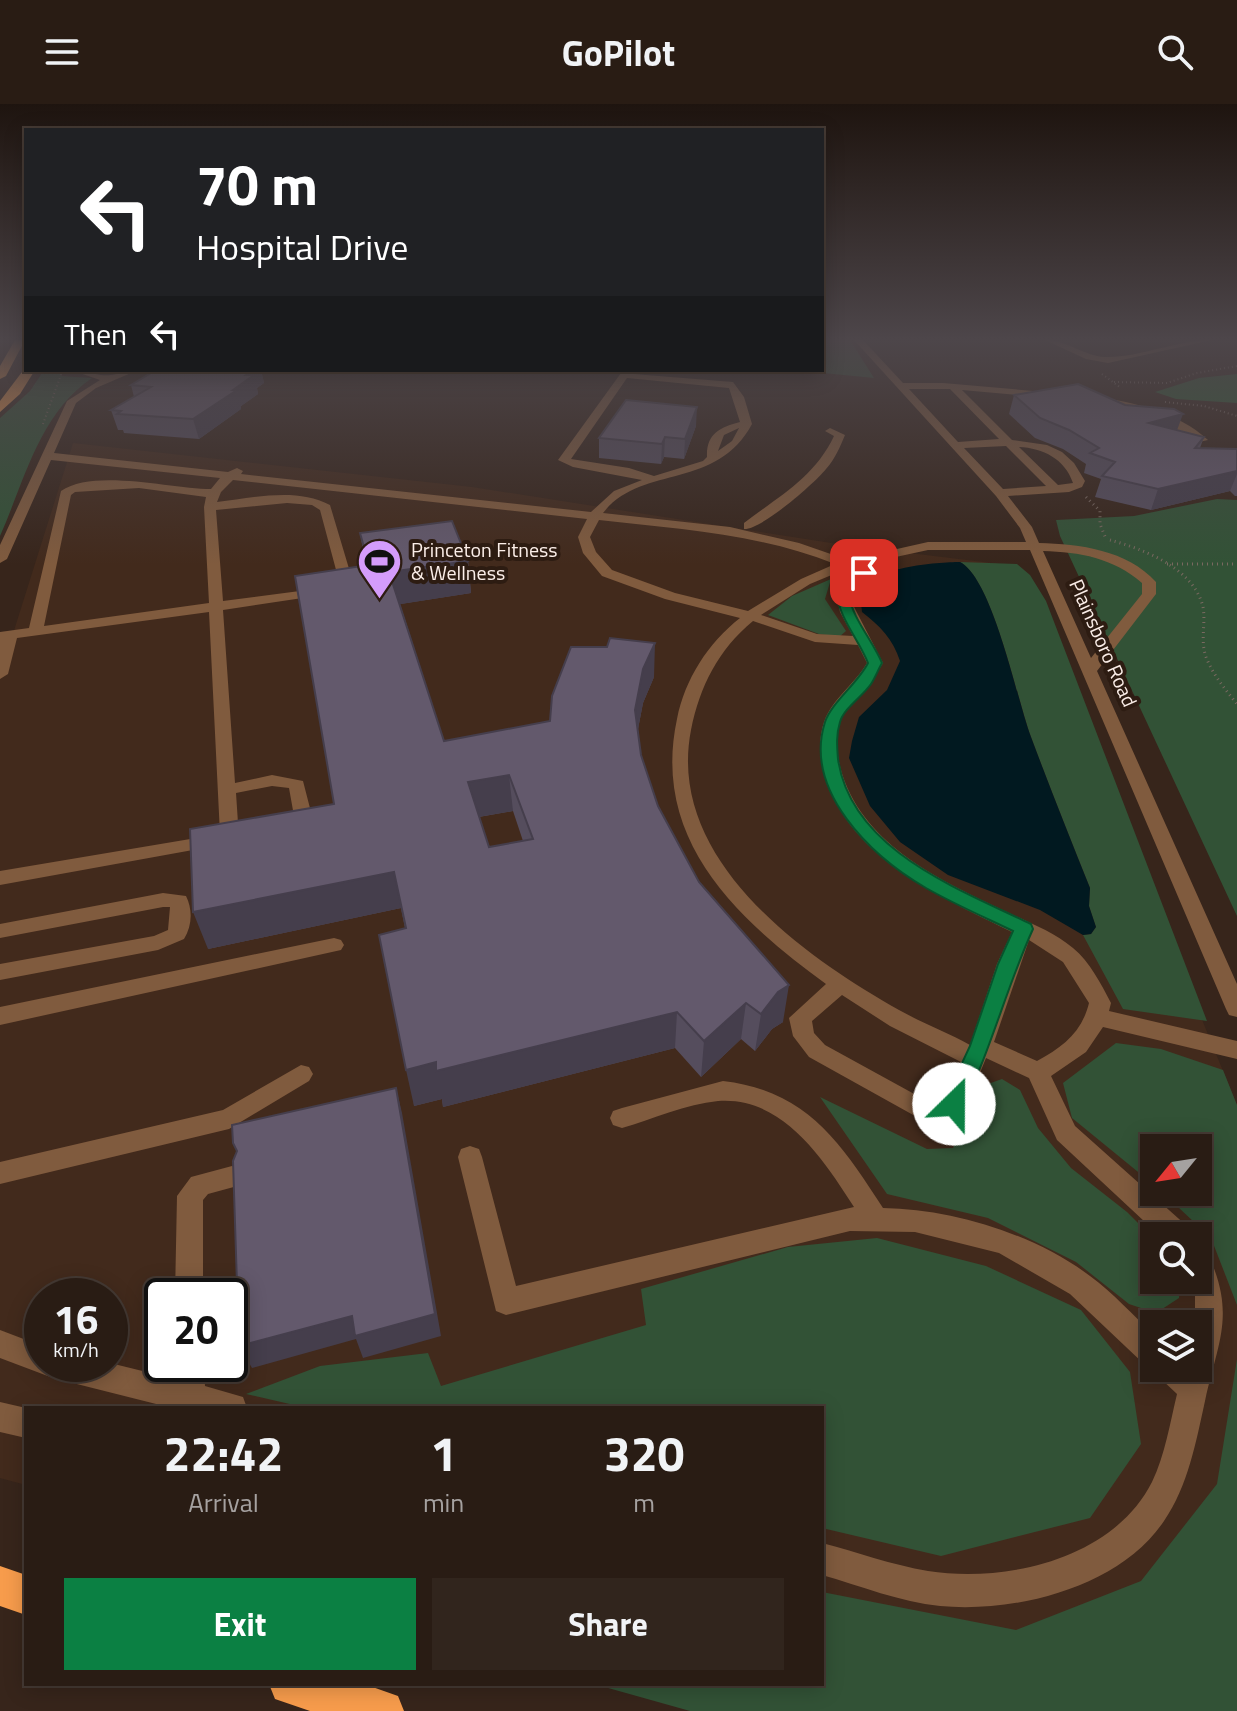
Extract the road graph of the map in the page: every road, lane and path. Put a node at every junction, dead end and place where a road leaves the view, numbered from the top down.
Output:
1 (66, 415) edge
2 (596, 415) edge
3 (746, 415) edge
4 (928, 415) edge
5 (980, 415) edge
6 (1160, 415) edge
7 (747, 424) junction
8 (830, 431) dead end
9 (1184, 442) edge
10 (1007, 443) junction
11 (956, 445) junction
12 (49, 452) junction
13 (713, 458) junction
14 (235, 472) junction
15 (653, 480) junction
16 (1055, 489) junction
17 (1078, 490) dead end
18 (1000, 493) junction
19 (211, 500) junction
20 (596, 512) junction
21 (748, 526) junction
22 (1106, 539) dead end
23 (817, 547) junction
24 (1038, 551) junction
25 (898, 552) junction
26 (831, 557) junction
27 (0, 559) edge
28 (1237, 564) edge
29 (857, 569) junction
30 (216, 607) junction
31 (751, 616) junction
32 (36, 631) junction
33 (5, 635) edge
34 (866, 640) junction
35 (1089, 670) junction
36 (0, 674) edge
37 (1237, 704) edge
38 (227, 790) junction
39 (271, 831) edge
40 (0, 878) edge
41 (1024, 929) junction
42 (0, 931) edge
43 (334, 945) dead end
44 (0, 972) edge
45 (841, 984) junction
46 (1237, 1009) edge
47 (0, 1016) edge
48 (1098, 1017) junction
49 (1237, 1050) edge
50 (977, 1052) junction
51 (1038, 1072) junction
52 (301, 1074) dead end
53 (622, 1118) dead end
54 (470, 1157) dead end
55 (0, 1173) edge
56 (232, 1177) edge
57 (876, 1219) junction
58 (1164, 1222) edge
59 (189, 1278) edge
60 (1140, 1341) edge
61 (0, 1344) edge
62 (24, 1353) edge
63 (128, 1382) edge
64 (190, 1382) edge
65 (1181, 1382) edge
66 (190, 1397) junction
67 (224, 1406) edge
68 (0, 1417) edge
69 (24, 1423) edge
70 (824, 1560) edge
71 (0, 1586) edge
72 (24, 1594) edge
73 (297, 1686) edge
74 (383, 1711) edge

1 - 12 street
2 - 15 street
3 - 7 street
4 - 11 street, Plainsboro Road
5 - 10 street
6 - 9 street
7 - 13 street
7 - 13 street
8 - 21 street
10 - 11 street
10 - 16 street
10 - 16 street
11 - 18 street, Plainsboro Road
12 - 14 street
12 - 27 street
13 - 15 street
14 - 19 street
14 - 20 street
15 - 20 street
16 - 18 street
17 - 22 path
18 - 24 street, Plainsboro Road
19 - 30 street
19 - 30 street
19 - 32 street
20 - 21 street
20 - 26 street
20 - 31 street
21 - 23 street
23 - 25 street
23 - 26 street
24 - 25 street
24 - 29 street
24 - 35 street, Plainsboro Road
24 - 35 street
25 - 29 street
26 - 29 street
28 - 37 path
29 - 31 street
29 - 34 street
30 - 32 street
30 - 38 street
31 - 34 street
31 - 45 street
32 - 33 street
33 - 36 street
34 - 41 street
35 - 46 street, Plainsboro Road
38 - 39 street
38 - 40 street
41 - 48 street
41 - 50 street
42 - 44 street
43 - 47 street
45 - 50 street
45 - 50 street
48 - 49 street
48 - 51 street
50 - 51 street
51 - 58 street
52 - 55 street
53 - 57 street
54 - 57 street
56 - 59 street
57 - 60 street
61 - 62 street
63 - 66 street
64 - 66 street
65 - 70 street
66 - 67 street
68 - 69 street
71 - 72 highway
73 - 74 highway

